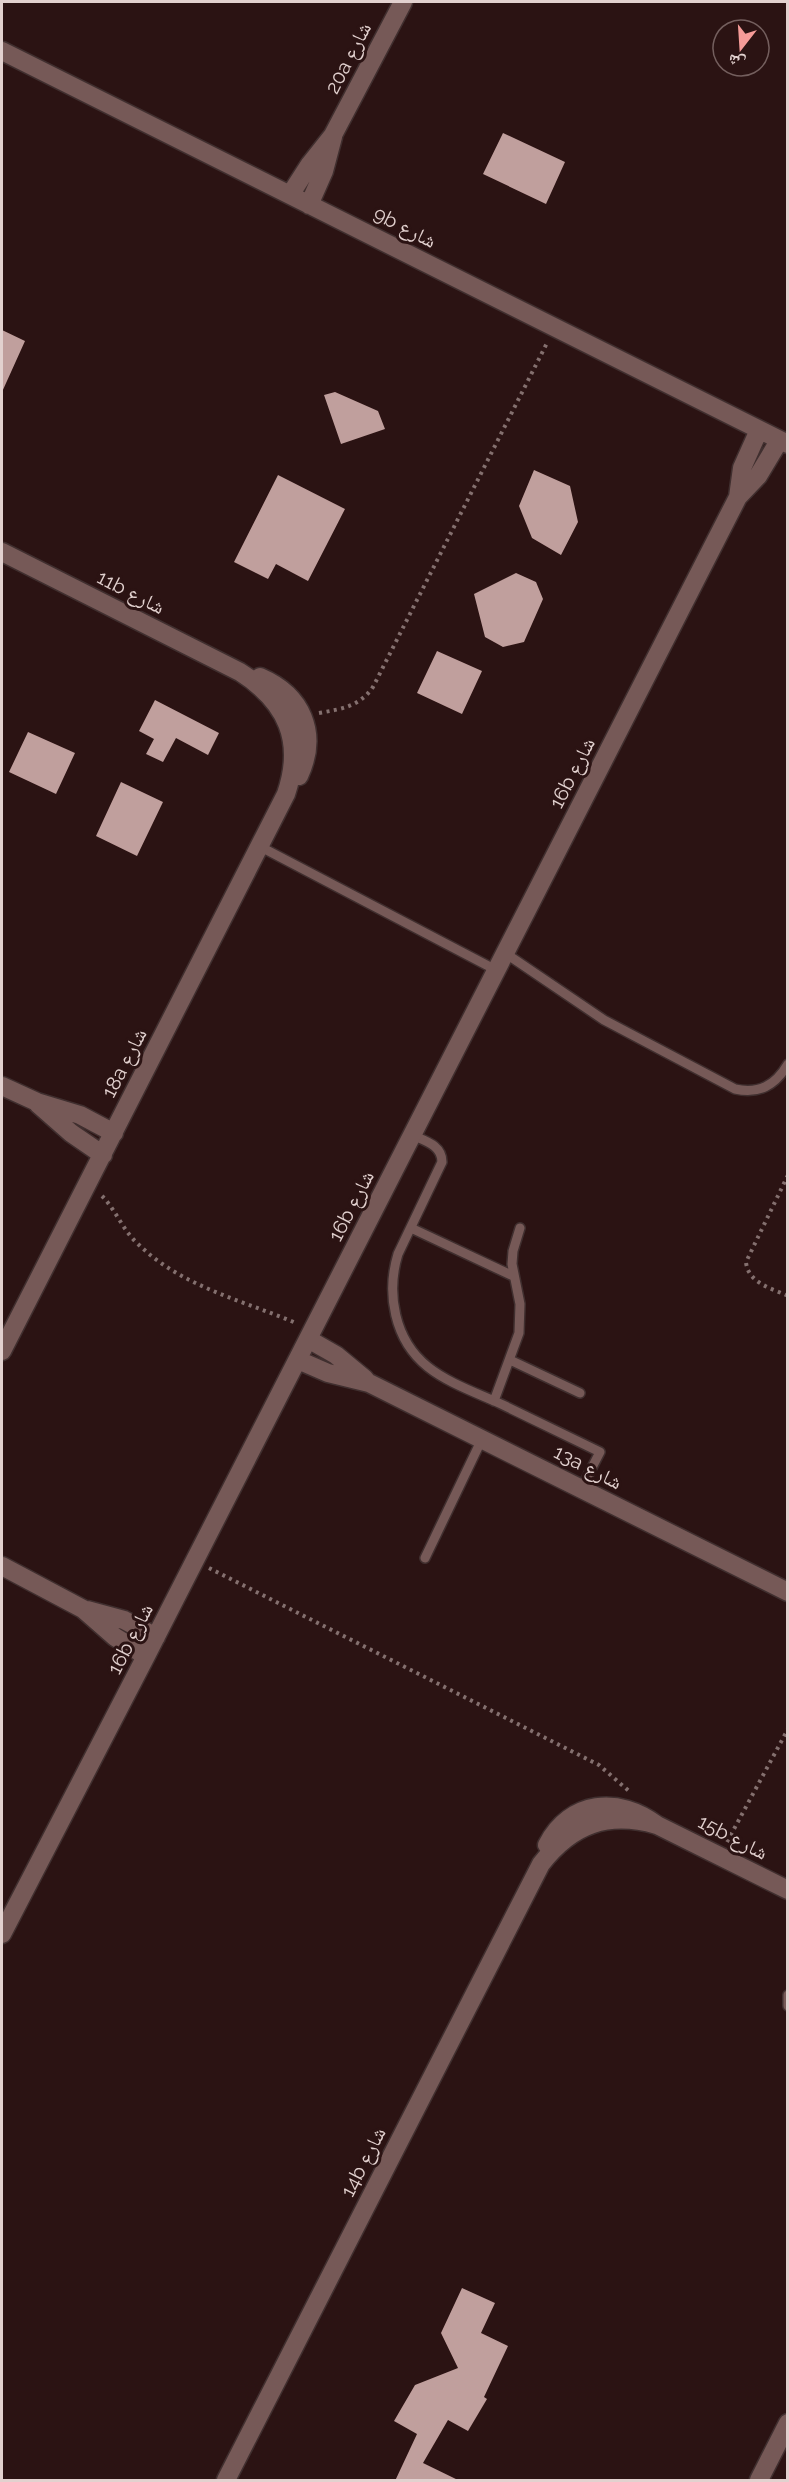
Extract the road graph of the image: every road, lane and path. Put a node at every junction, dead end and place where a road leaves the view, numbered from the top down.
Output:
1 (403, 2) edge
2 (2, 51) edge
3 (333, 135) junction
4 (290, 195) junction
5 (309, 205) junction
6 (555, 328) junction
7 (759, 430) junction
8 (783, 442) edge
9 (738, 497) junction
10 (2, 552) edge
11 (295, 719) junction
12 (259, 846) junction
13 (505, 953) junction
14 (496, 970) junction
15 (788, 1064) edge
16 (2, 1086) edge
17 (37, 1102) junction
18 (114, 1133) junction
19 (412, 1135) junction
20 (103, 1155) junction
21 (788, 1175) edge
22 (87, 1184) junction
23 (411, 1228) junction
24 (520, 1228) dead end
25 (513, 1276) junction
26 (788, 1296) edge
27 (311, 1335) junction
28 (2, 1351) edge
29 (298, 1360) junction
30 (510, 1360) junction
31 (369, 1383) junction
32 (580, 1393) dead end
33 (494, 1401) junction
34 (482, 1439) junction
35 (581, 1489) junction
36 (425, 1558) dead end
37 (195, 1561) junction
38 (2, 1566) edge
39 (788, 1592) edge
40 (83, 1609) junction
41 (156, 1637) junction
42 (146, 1656) junction
43 (788, 1730) edge
44 (635, 1796) dead end
45 (589, 1817) joint
46 (720, 1856) junction
47 (788, 1890) edge
48 (2, 1934) edge
49 (788, 1995) edge
50 (788, 2006) edge
51 (788, 2423) edge
52 (226, 2481) edge
53 (759, 2481) edge

1 - 3 street, 20a شارع
2 - 4 street, 9b شارع
3 - 4 street, 20a شارع
3 - 5 street, 20a شارع
4 - 5 street, 9b شارع
5 - 6 street, 9b شارع
6 - 7 street, 9b شارع
6 - 11 path
7 - 8 street, 9b شارع
7 - 9 street, 16b شارع
8 - 9 street, 16b شارع
9 - 13 street, 16b شارع
10 - 11 street, 11b شارع
11 - 12 street, 18a شارع
12 - 14 lane
12 - 18 street, 18a شارع
13 - 14 street, 16b شارع
13 - 15 lane
14 - 19 street, 16b شارع
16 - 17 street
17 - 18 street
17 - 20 street
18 - 20 street, 18a شارع
19 - 23 lane
19 - 27 street, 16b شارع
20 - 22 street, 18a شارع
21 - 26 path
22 - 27 path
22 - 28 street, 18a شارع
23 - 25 lane
23 - 33 lane
24 - 25 lane
25 - 30 lane
27 - 29 street, 16b شارع
27 - 31 street, 13a شارع
29 - 31 street, 13a شارع
29 - 37 street, 16b شارع
30 - 32 lane
30 - 33 lane
31 - 34 street, 13a شارع
33 - 35 lane
34 - 35 street, 13a شارع
34 - 36 lane
35 - 39 street, 13a شارع
37 - 41 street, 16b شارع
37 - 44 path
38 - 40 street
40 - 41 street
40 - 42 street
41 - 42 street, 16b شارع
42 - 48 street, 16b شارع
43 - 46 path
45 - 46 street, 15b شارع
45 - 52 street, 14b شارع
46 - 47 street, 15b شارع
49 - 50 lane
51 - 53 street

